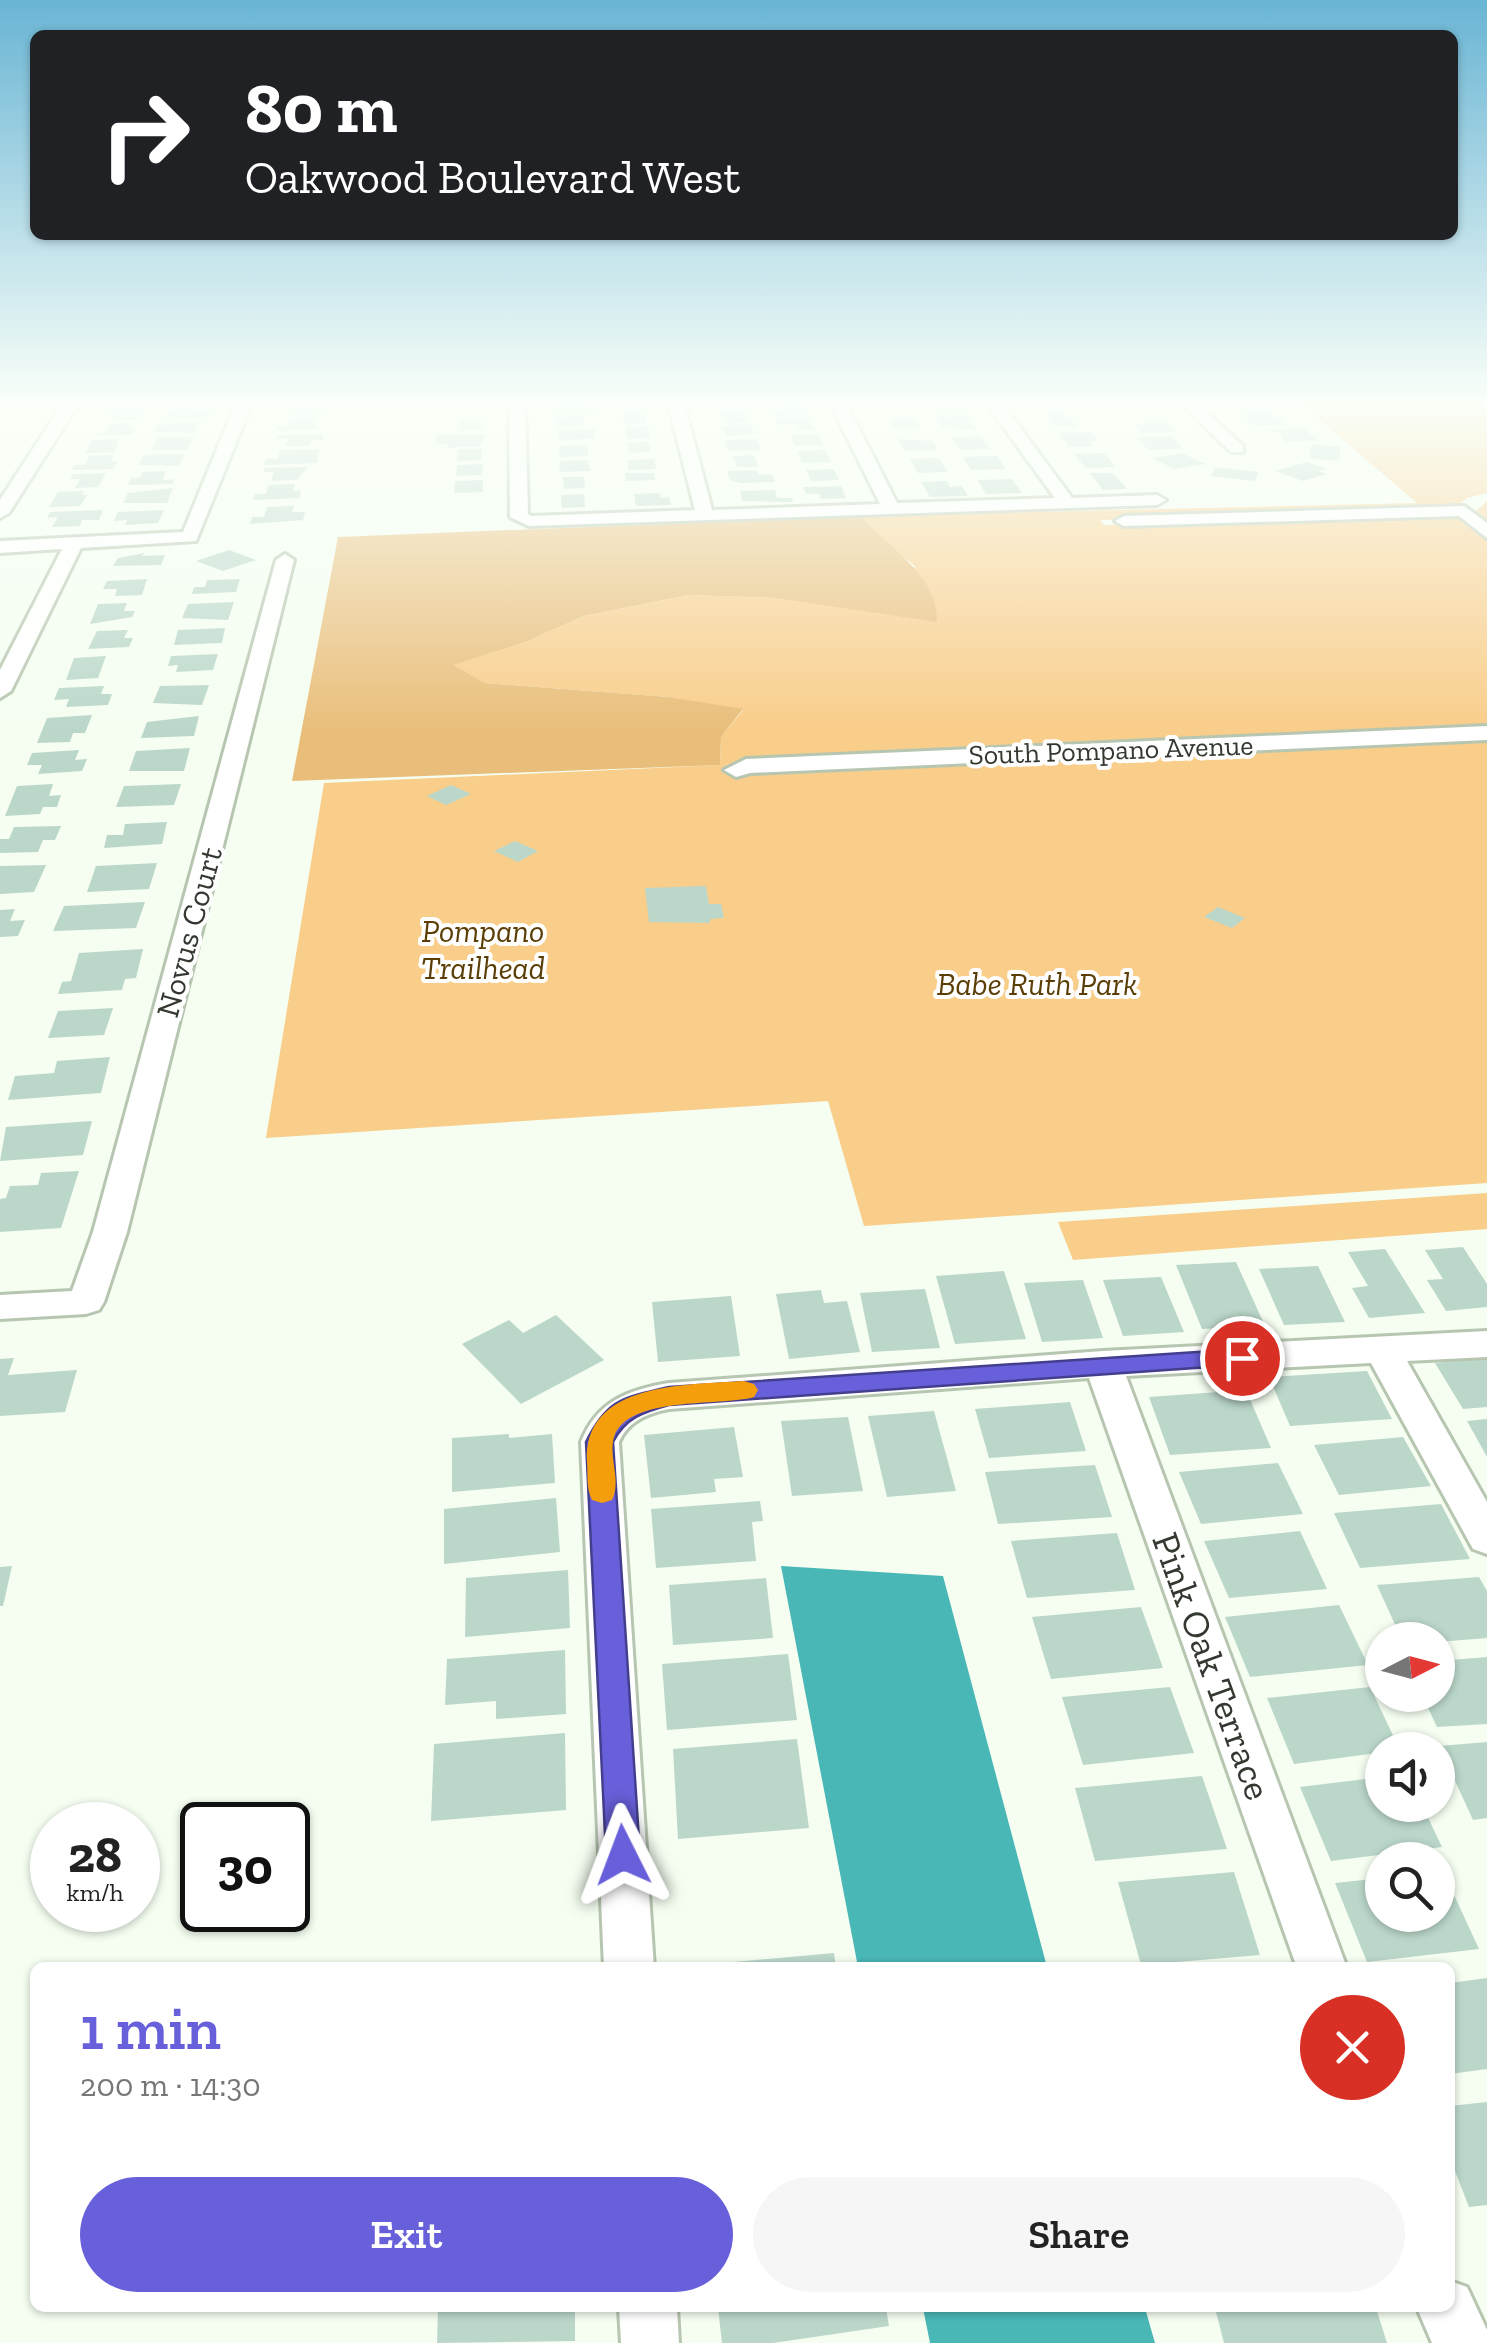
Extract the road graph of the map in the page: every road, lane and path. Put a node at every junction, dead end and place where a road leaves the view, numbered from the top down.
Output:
1 (202, 512) edge
2 (521, 512) edge
3 (788, 512) edge
4 (1315, 512) edge
5 (706, 515) joint
6 (1112, 522) dead end
7 (74, 545) junction
8 (0, 547) edge
9 (285, 560) dead end
10 (0, 691) edge
11 (1487, 733) edge
12 (736, 770) dead end
13 (0, 1307) edge
14 (1487, 1344) edge
15 (1382, 1350) junction
16 (1103, 1364) junction
17 (1487, 1538) edge
18 (629, 1962) edge
19 (1320, 1962) edge
20 (648, 2312) edge
21 (1448, 2312) edge
22 (650, 2343) edge
23 (1464, 2343) edge

1 - 7 street
2 - 5 street
3 - 5 street
4 - 6 street
7 - 8 street
7 - 10 street
9 - 13 street, Novus Court
11 - 12 street, South Pompano Avenue
14 - 15 street
15 - 16 street
15 - 17 street
16 - 18 street
16 - 19 street, Pink Oak Terrace
20 - 22 street
21 - 23 street

